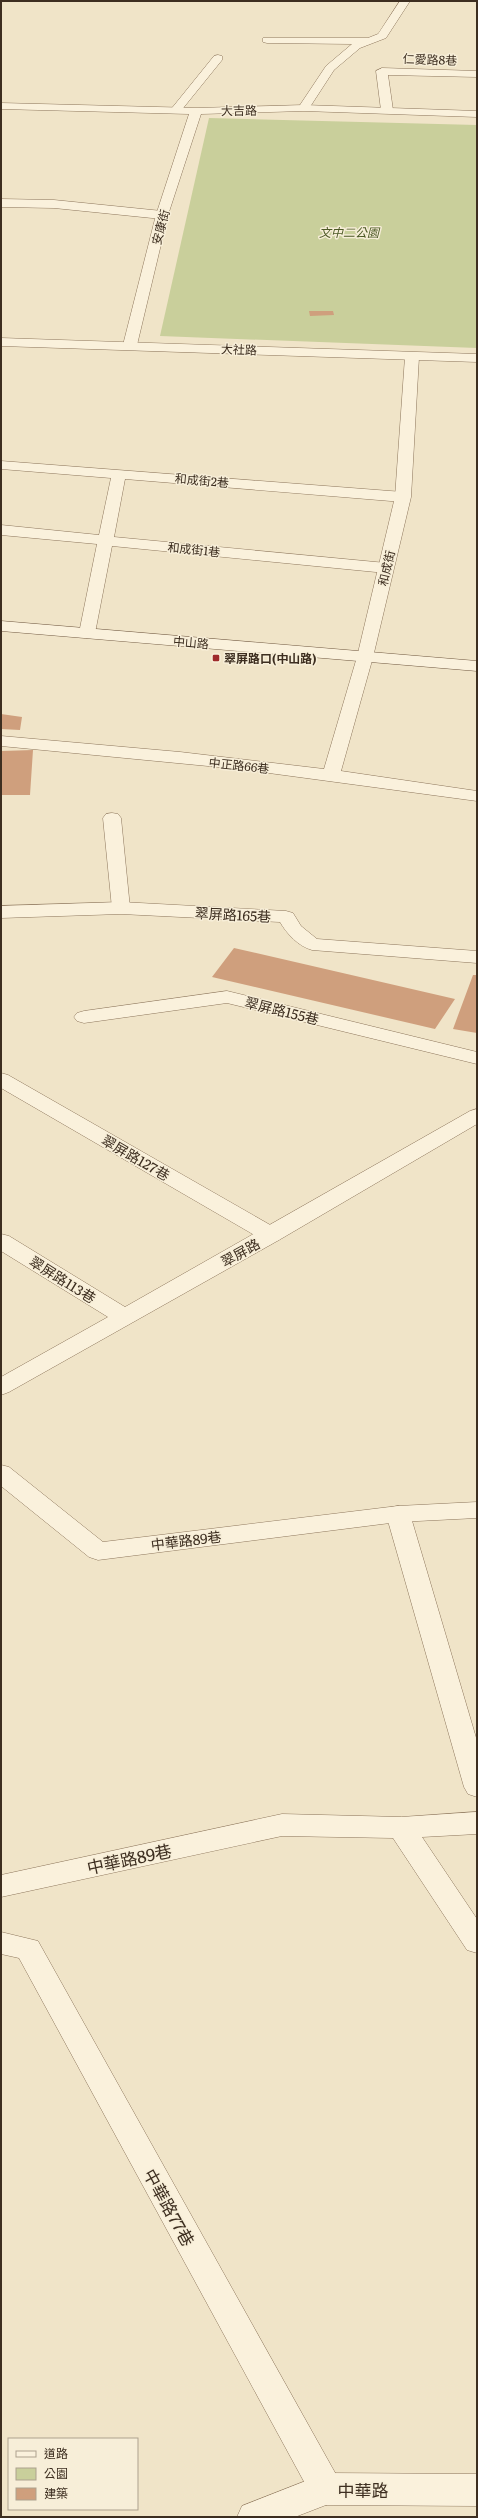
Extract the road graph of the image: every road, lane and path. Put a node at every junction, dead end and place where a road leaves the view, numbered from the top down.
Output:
1 (405, 1) edge
2 (267, 40) dead end
3 (372, 41) junction
4 (218, 58) dead end
5 (477, 74) edge
6 (1, 106) edge
7 (304, 108) junction
8 (176, 110) junction
9 (387, 110) junction
10 (196, 111) junction
11 (477, 114) edge
12 (1, 203) edge
13 (162, 215) junction
14 (1, 342) edge
15 (130, 345) junction
16 (412, 357) junction
17 (477, 358) edge
18 (1, 465) edge
19 (119, 473) junction
20 (403, 497) junction
21 (1, 530) edge
22 (106, 540) junction
23 (386, 568) junction
24 (1, 626) edge
25 (87, 633) junction
26 (365, 656) junction
27 (477, 666) edge
28 (1, 741) edge
29 (331, 774) junction
30 (477, 796) edge
31 (112, 818) dead end
32 (121, 908) junction
33 (1, 912) edge
34 (477, 957) edge
35 (84, 1016) dead end
36 (477, 1058) edge
37 (1, 1079) edge
38 (477, 1115) edge
39 (271, 1235) junction
40 (1, 1241) edge
41 (125, 1317) junction
42 (1, 1387) edge
43 (1, 1473) edge
44 (477, 1510) edge
45 (398, 1514) junction
46 (477, 1786) edge
47 (477, 1823) edge
48 (401, 1828) junction
49 (1, 1886) edge
50 (477, 1942) edge
51 (1, 1943) edge
52 (326, 2489) junction
53 (477, 2490) edge
54 (254, 2517) edge

1 - 3 street
2 - 3 street
3 - 7 street
4 - 8 street
5 - 9 street, 仁愛路8巷
6 - 8 street, 大吉路
7 - 9 street, 大吉路
7 - 10 street, 大吉路
8 - 10 street, 大吉路
9 - 11 street, 大吉路
10 - 13 street, 安康街
12 - 13 street
13 - 15 street, 安康街
14 - 15 street, 大社路
15 - 16 street, 大社路
16 - 17 street, 大社路
16 - 20 street, 和成街
18 - 19 street, 和成街2巷
19 - 20 street, 和成街2巷
19 - 22 street
20 - 23 street, 和成街
21 - 22 street, 和成街1巷
22 - 23 street, 和成街1巷
22 - 25 street
23 - 26 street, 和成街
24 - 25 street, 中山路
25 - 26 street, 中山路
26 - 27 street, 中山路
26 - 29 street, 和成街
28 - 29 street, 中正路66巷
29 - 30 street, 中正路66巷
31 - 32 street
32 - 33 street, 翠屏路165巷
32 - 34 street, 翠屏路165巷
35 - 36 street, 翠屏路155巷
37 - 39 street, 翠屏路127巷
38 - 39 street, 翠屏路
39 - 41 street, 翠屏路
40 - 41 street, 翠屏路113巷
41 - 42 street, 翠屏路
43 - 45 street, 中華路89巷
44 - 45 street, 中華路89巷
45 - 46 street
47 - 48 street, 中華路89巷
48 - 49 street, 中華路89巷
48 - 50 street
51 - 52 street, 中華路77巷
52 - 53 street, 中華路
52 - 54 street, 中華路

